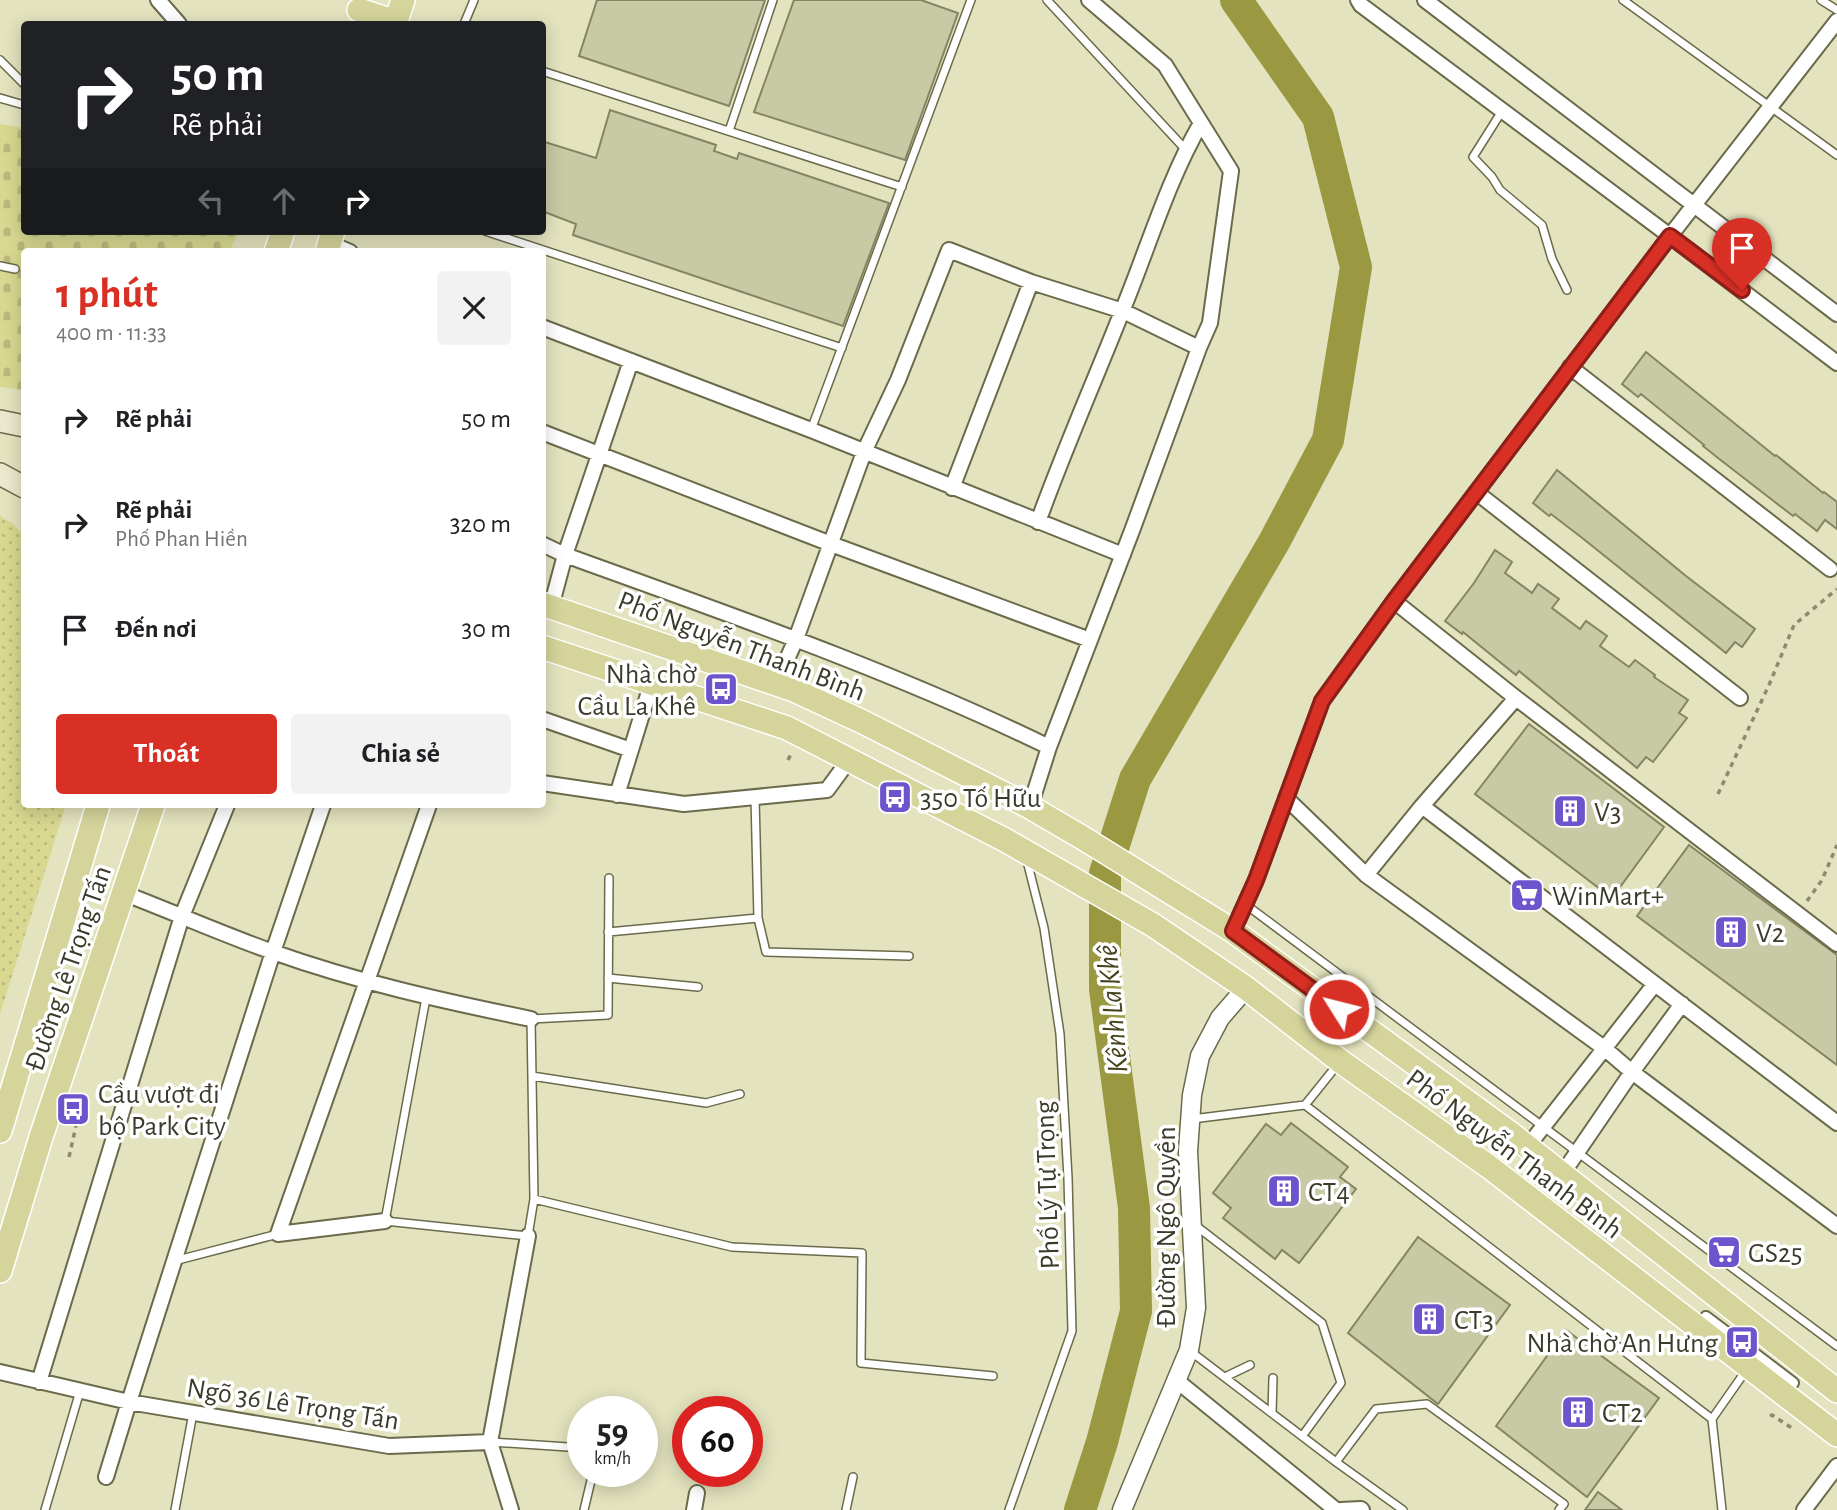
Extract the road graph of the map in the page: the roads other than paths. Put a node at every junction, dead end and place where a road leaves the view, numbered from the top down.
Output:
1 (158, 0) edge
2 (403, 0) edge
3 (474, 0) edge
4 (773, 0) edge
5 (971, 0) edge
6 (1047, 0) edge
7 (1089, 0) edge
8 (1358, 0) edge
9 (1425, 0) edge
10 (1623, 0) edge
11 (1821, 0) edge
12 (1837, 10) edge
13 (358, 12) edge
14 (176, 21) edge
15 (388, 21) edge
16 (399, 21) edge
17 (465, 21) edge
18 (1837, 21) edge
19 (0, 60) edge
20 (546, 72) edge
21 (21, 81) edge
22 (0, 98) edge
23 (21, 104) edge
24 (1770, 106) junction
25 (1502, 110) junction
26 (1202, 123) junction
27 (729, 131) junction
28 (1186, 150) junction
29 (1837, 155) edge
30 (902, 187) junction
31 (1694, 204) junction
32 (497, 235) edge
33 (1670, 236) junction
34 (537, 248) edge
35 (546, 251) edge
36 (0, 266) edge
37 (15, 269) dead end
38 (1031, 282) junction
39 (1567, 290) dead end
40 (1123, 311) junction
41 (1837, 314) edge
42 (546, 329) edge
43 (842, 348) junction
44 (1199, 348) junction
45 (631, 361) junction
46 (1837, 363) edge
47 (1570, 368) junction
48 (0, 421) edge
49 (21, 425) edge
50 (811, 430) junction
51 (546, 434) edge
52 (864, 452) junction
53 (598, 453) junction
54 (0, 474) edge
55 (21, 485) edge
56 (952, 488) junction
57 (1476, 492) junction
58 (1038, 522) junction
59 (831, 544) junction
60 (546, 546) edge
61 (565, 555) junction
62 (1123, 555) junction
63 (1830, 569) dead end
64 (1394, 601) junction
65 (547, 605) edge
66 (796, 639) junction
67 (1090, 640) junction
68 (546, 648) edge
69 (652, 682) junction
70 (776, 684) junction
71 (1516, 698) junction
72 (1740, 698) dead end
73 (546, 720) edge
74 (1049, 747) junction
75 (631, 750) junction
76 (849, 760) junction
77 (546, 784) edge
78 (617, 795) junction
79 (755, 798) junction
80 (1286, 798) junction
81 (1422, 806) junction
82 (1030, 807) junction
83 (97, 808) edge
84 (152, 808) edge
85 (226, 808) edge
86 (322, 808) edge
87 (428, 808) edge
88 (1024, 851) junction
89 (1366, 875) junction
90 (609, 877) dead end
91 (123, 893) junction
92 (1245, 904) junction
93 (182, 916) junction
94 (758, 918) junction
95 (1233, 931) junction
96 (608, 932) junction
97 (1837, 944) edge
98 (273, 952) junction
99 (909, 956) dead end
100 (608, 978) junction
101 (368, 982) junction
102 (1654, 985) junction
103 (698, 987) dead end
104 (1246, 988) junction
105 (426, 998) junction
106 (1682, 1004) junction
107 (531, 1020) junction
108 (1604, 1048) junction
109 (1340, 1061) junction
110 (1632, 1072) junction
111 (532, 1076) junction
112 (740, 1094) dead end
113 (1305, 1105) junction
114 (1191, 1119) junction
115 (1837, 1123) edge
116 (1543, 1127) junction
117 (0, 1131) edge
118 (1528, 1146) junction
119 (1577, 1152) junction
120 (1563, 1173) junction
121 (534, 1199) junction
122 (385, 1221) junction
123 (1192, 1223) junction
124 (1837, 1226) edge
125 (278, 1234) junction
126 (528, 1236) junction
127 (174, 1261) junction
128 (0, 1271) edge
129 (1706, 1317) dead end
130 (1837, 1346) edge
131 (1189, 1350) junction
132 (1250, 1365) dead end
133 (1748, 1367) junction
134 (0, 1372) edge
135 (993, 1376) dead end
136 (1225, 1377) junction
137 (1273, 1378) dead end
138 (1176, 1380) junction
139 (39, 1382) junction
140 (1793, 1383) dead end
141 (80, 1391) junction
142 (1837, 1391) edge
143 (128, 1402) junction
144 (194, 1413) junction
145 (1272, 1413) junction
146 (1712, 1419) junction
147 (1837, 1435) edge
148 (1303, 1436) junction
149 (490, 1442) junction
150 (567, 1447) edge
151 (1336, 1462) junction
152 (1837, 1466) edge
153 (106, 1477) dead end
154 (853, 1477) dead end
155 (589, 1487) edge
156 (697, 1493) dead end
157 (45, 1510) edge
158 (175, 1510) edge
159 (511, 1510) edge
160 (584, 1510) edge
161 (694, 1510) edge
162 (846, 1510) edge
163 (1009, 1510) edge
164 (1122, 1510) edge
165 (1338, 1510) edge
166 (1362, 1510) edge
167 (1403, 1510) edge
168 (1559, 1510) edge
169 (1722, 1510) edge
170 (1804, 1510) edge

1 - 14 street
2 - 16 main road
3 - 17 lane
4 - 27 lane
5 - 30 lane
6 - 28 lane
7 - 26 street
8 - 25 street
9 - 31 street
10 - 24 lane
11 - 12 lane
13 - 15 main road
18 - 24 street
19 - 21 lane
20 - 27 lane
22 - 23 lane
24 - 29 lane
24 - 31 street
25 - 33 street
25 - 39 lane
26 - 28 street
26 - 44 street
27 - 30 lane
28 - 40 street
30 - 43 lane
31 - 33 street
31 - 41 street
32 - 34 lane
33 - 46 street
33 - 47 street
35 - 43 lane
36 - 37 lane
38 - 40 street
38 - 52 street
38 - 56 street
40 - 44 street
40 - 58 street
42 - 45 street
43 - 50 lane
44 - 62 street
45 - 50 street
45 - 53 street
47 - 57 street
47 - 63 street
48 - 49 main road
50 - 52 street
51 - 53 street
52 - 56 street
52 - 59 street
53 - 59 street
53 - 61 street
54 - 55 main road
56 - 58 street
57 - 64 street
57 - 72 street
58 - 62 street
59 - 66 street
59 - 67 street
60 - 61 street
61 - 65 street
61 - 66 street
62 - 67 street
64 - 71 street
64 - 80 street
65 - 70 main road, Phố Nguyễn Thanh Bình
66 - 70 street
66 - 74 street
67 - 74 street
68 - 69 main road
69 - 75 street
69 - 76 main road
70 - 82 main road, Phố Nguyễn Thanh Bình
71 - 81 street
71 - 97 street
73 - 75 street
74 - 82 street
75 - 78 street
76 - 79 street
76 - 88 main road
77 - 78 street
78 - 79 street
79 - 94 lane
80 - 89 street
80 - 92 street
81 - 89 street
81 - 102 street
82 - 95 main road, Phố Nguyễn Thanh Bình
83 - 117 main road, Đường Lê Trọng Tấn
84 - 91 main road, Đường Lê Trọng Tấn
85 - 93 street
86 - 98 street
87 - 101 street
88 - 104 main road, Phố Nguyễn Thanh Bình
88 - 163 lane, Phố Lý Tự Trọng
89 - 108 street
90 - 96 lane
91 - 93 street
91 - 128 main road, Đường Lê Trọng Tấn
92 - 95 street
92 - 116 lane
93 - 98 street
93 - 139 street
94 - 96 lane
94 - 99 lane
95 - 118 main road, Phố Nguyễn Thanh Bình
96 - 100 lane
98 - 101 street
98 - 127 street
100 - 103 lane
100 - 107 lane
101 - 105 street
101 - 125 street
102 - 106 street
102 - 108 street
104 - 109 main road, Phố Nguyễn Thanh Bình
104 - 114 street, Đường Ngô Quyền
105 - 107 street
105 - 122 lane
106 - 110 street
106 - 115 street
107 - 111 lane
108 - 110 street
108 - 116 street
109 - 113 lane
109 - 133 main road, Phố Nguyễn Thanh Bình
110 - 119 street
110 - 124 street
111 - 112 lane
111 - 121 lane
113 - 114 lane
113 - 146 lane
114 - 123 street, Đường Ngô Quyền
116 - 118 street
116 - 119 lane
118 - 120 main road, Phố Nguyễn Thanh Bình
119 - 120 street
119 - 130 lane
120 - 142 main road, Phố Nguyễn Thanh Bình
121 - 126 lane
121 - 135 lane
122 - 125 street
122 - 126 lane
123 - 131 street, Đường Ngô Quyền
123 - 148 lane
125 - 127 lane
126 - 149 street
127 - 143 street
129 - 140 street
131 - 136 lane
131 - 138 street, Đường Ngô Quyền
132 - 136 lane
133 - 146 lane
133 - 147 main road, Phố Nguyễn Thanh Bình
134 - 139 street, Ngõ 36 Lê Trọng Tấn
136 - 145 lane
137 - 145 lane
138 - 164 street, Đường Ngô Quyền
138 - 165 street
139 - 141 street, Ngõ 36 Lê Trọng Tấn
141 - 143 street, Ngõ 36 Lê Trọng Tấn
141 - 157 lane
143 - 144 street, Ngõ 36 Lê Trọng Tấn
143 - 153 street
144 - 149 street, Ngõ 36 Lê Trọng Tấn
144 - 158 lane
145 - 148 lane
146 - 169 lane
148 - 151 lane
149 - 150 lane, Ngõ 36 Lê Trọng Tấn
149 - 159 street
151 - 167 lane
151 - 168 lane
152 - 170 street
154 - 162 lane
155 - 160 lane
156 - 161 street
165 - 166 street

